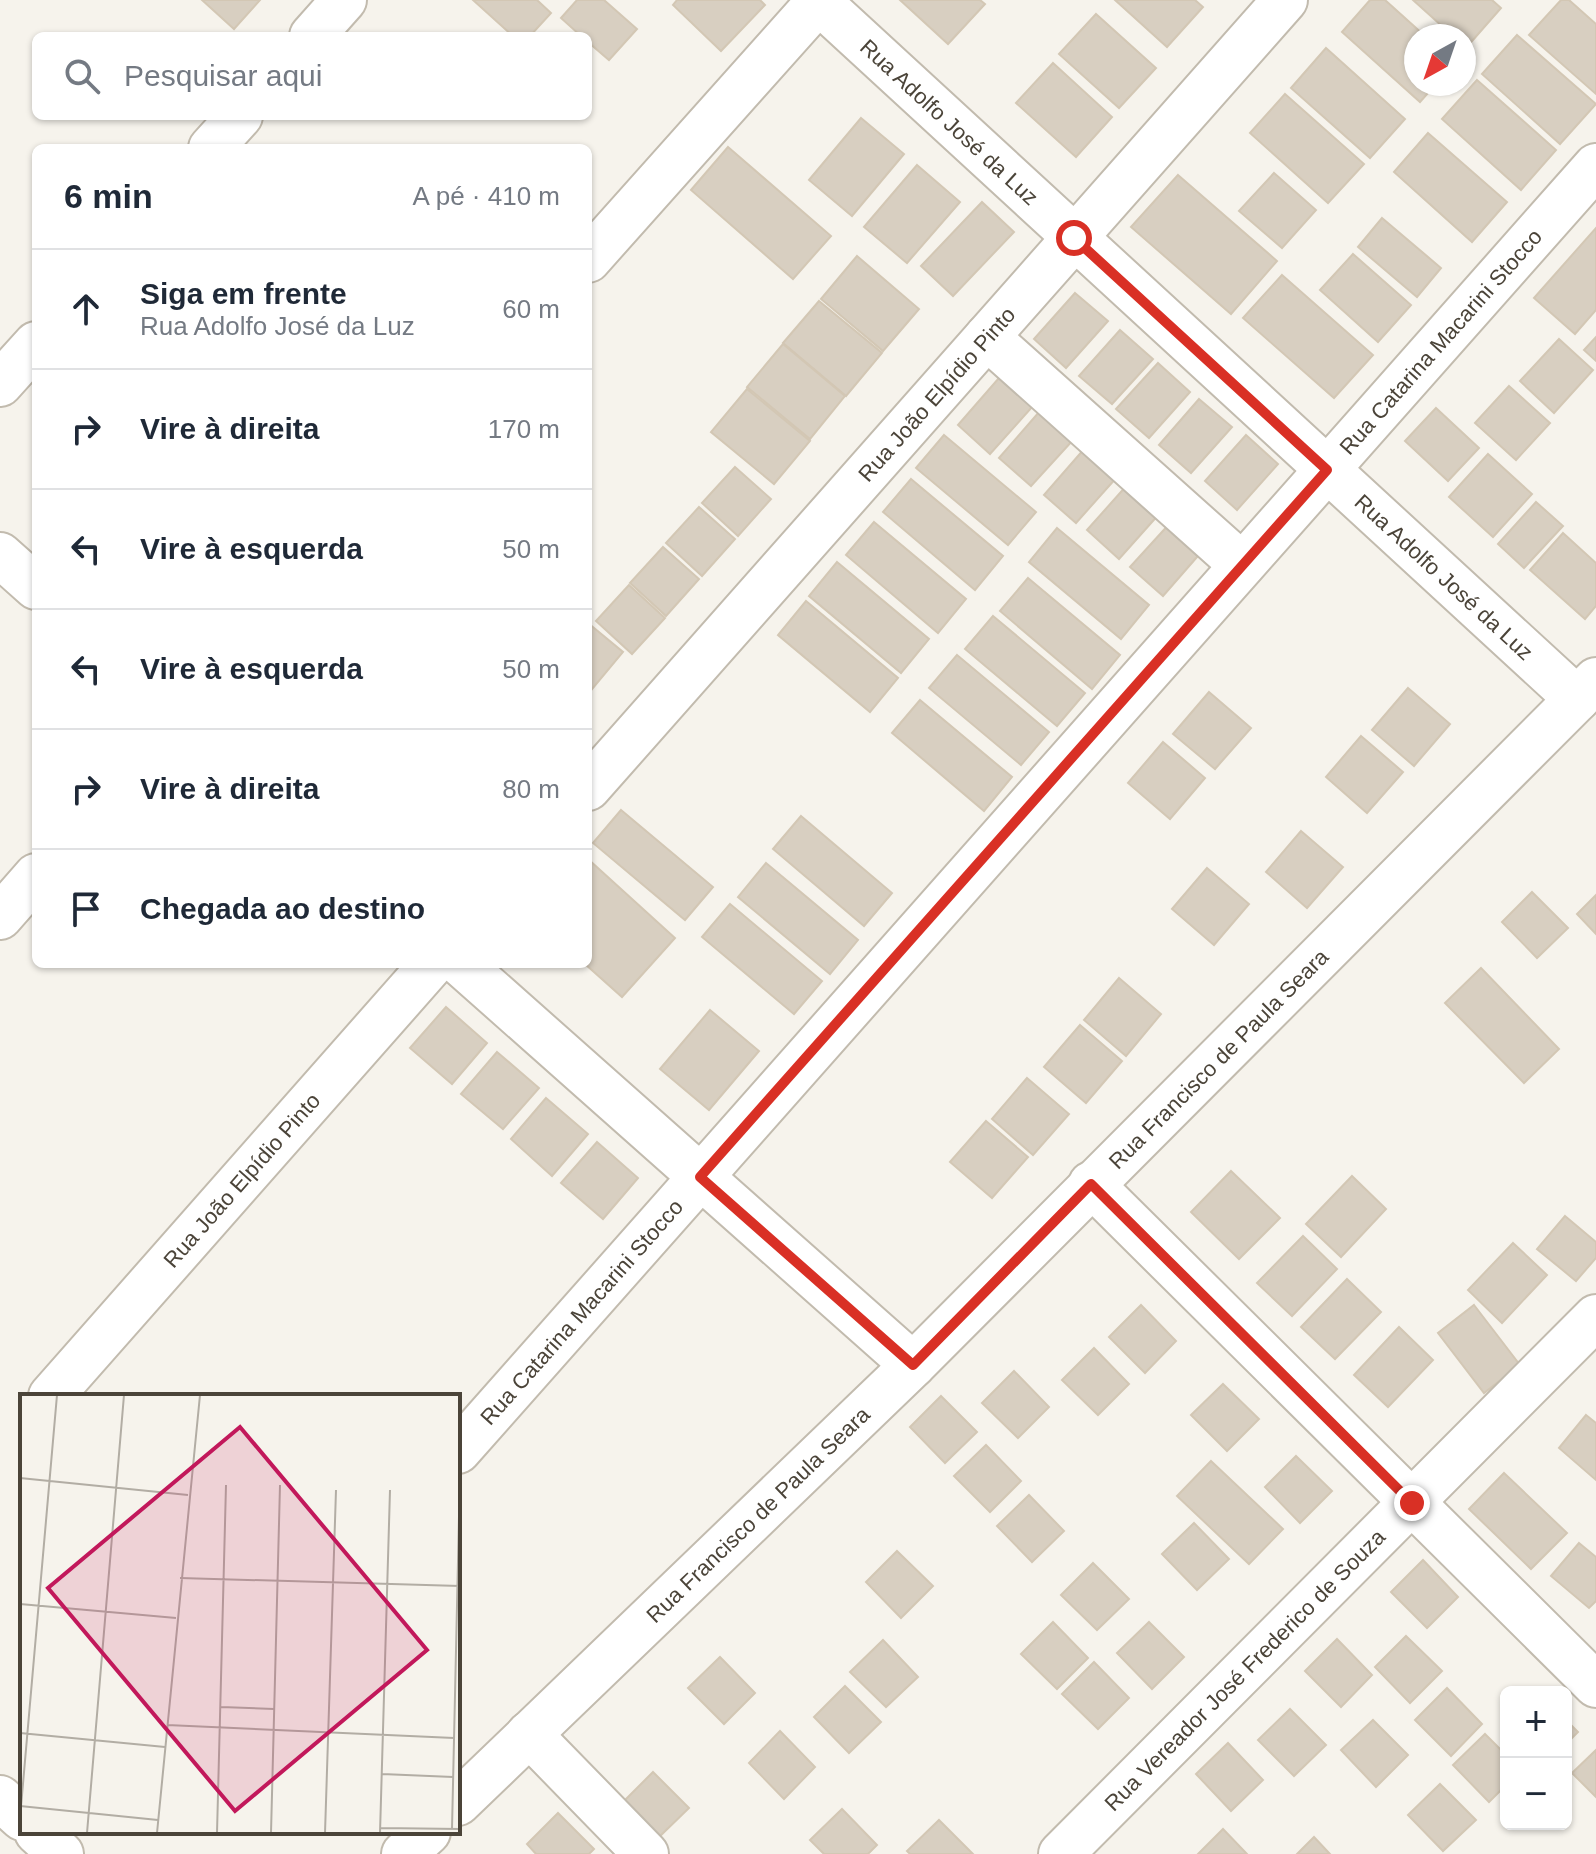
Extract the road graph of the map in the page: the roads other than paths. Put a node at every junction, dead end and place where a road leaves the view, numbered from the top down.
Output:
1 (344, 0) edge
2 (1285, 0) edge
3 (819, 1) edge
4 (316, 32) edge
5 (236, 120) edge
6 (215, 144) edge
7 (1596, 166) edge
8 (1074, 238) junction
9 (592, 256) edge
10 (987, 337) junction
11 (32, 348) edge
12 (0, 384) edge
13 (1327, 470) junction
14 (0, 555) edge
15 (1242, 565) junction
16 (32, 583) edge
17 (1586, 690) edge
18 (592, 783) edge
19 (32, 881) edge
20 (0, 917) edge
21 (428, 968) edge
22 (465, 968) edge
23 (700, 1177) junction
24 (1091, 1184) junction
25 (1596, 1317) edge
26 (913, 1365) junction
27 (53, 1394) edge
28 (460, 1449) edge
29 (1412, 1503) junction
30 (1596, 1685) edge
31 (529, 1734) junction
32 (0, 1798) edge
33 (460, 1801) edge
34 (20, 1816) edge
35 (39, 1834) edge
36 (426, 1834) edge
37 (61, 1854) edge
38 (404, 1854) edge
39 (646, 1854) edge
40 (1061, 1854) edge

1 - 4 street
2 - 8 street, Rua João Elpídio Pinto
3 - 8 street, Rua Adolfo José da Luz
3 - 9 street
5 - 6 street
7 - 13 street, Rua Catarina Macarini Stocco
8 - 10 street, Rua João Elpídio Pinto
8 - 13 street, Rua Adolfo José da Luz
10 - 15 street
10 - 18 street, Rua João Elpídio Pinto
11 - 12 street
13 - 15 street, Rua Catarina Macarini Stocco
13 - 17 street, Rua Adolfo José da Luz
14 - 16 street
15 - 23 street, Rua Catarina Macarini Stocco
17 - 24 street, Rua Francisco de Paula Seara
19 - 20 street
21 - 27 street, Rua João Elpídio Pinto
22 - 23 street
23 - 26 street
23 - 28 street, Rua Catarina Macarini Stocco
24 - 26 street, Rua Francisco de Paula Seara
24 - 29 street
25 - 29 street, Rua Vereador José Frederico de Souza
26 - 31 street, Rua Francisco de Paula Seara
29 - 30 street
29 - 40 street, Rua Vereador José Frederico de Souza
31 - 33 street, Rua Francisco de Paula Seara
31 - 39 street
32 - 34 street
35 - 37 street
36 - 38 street

